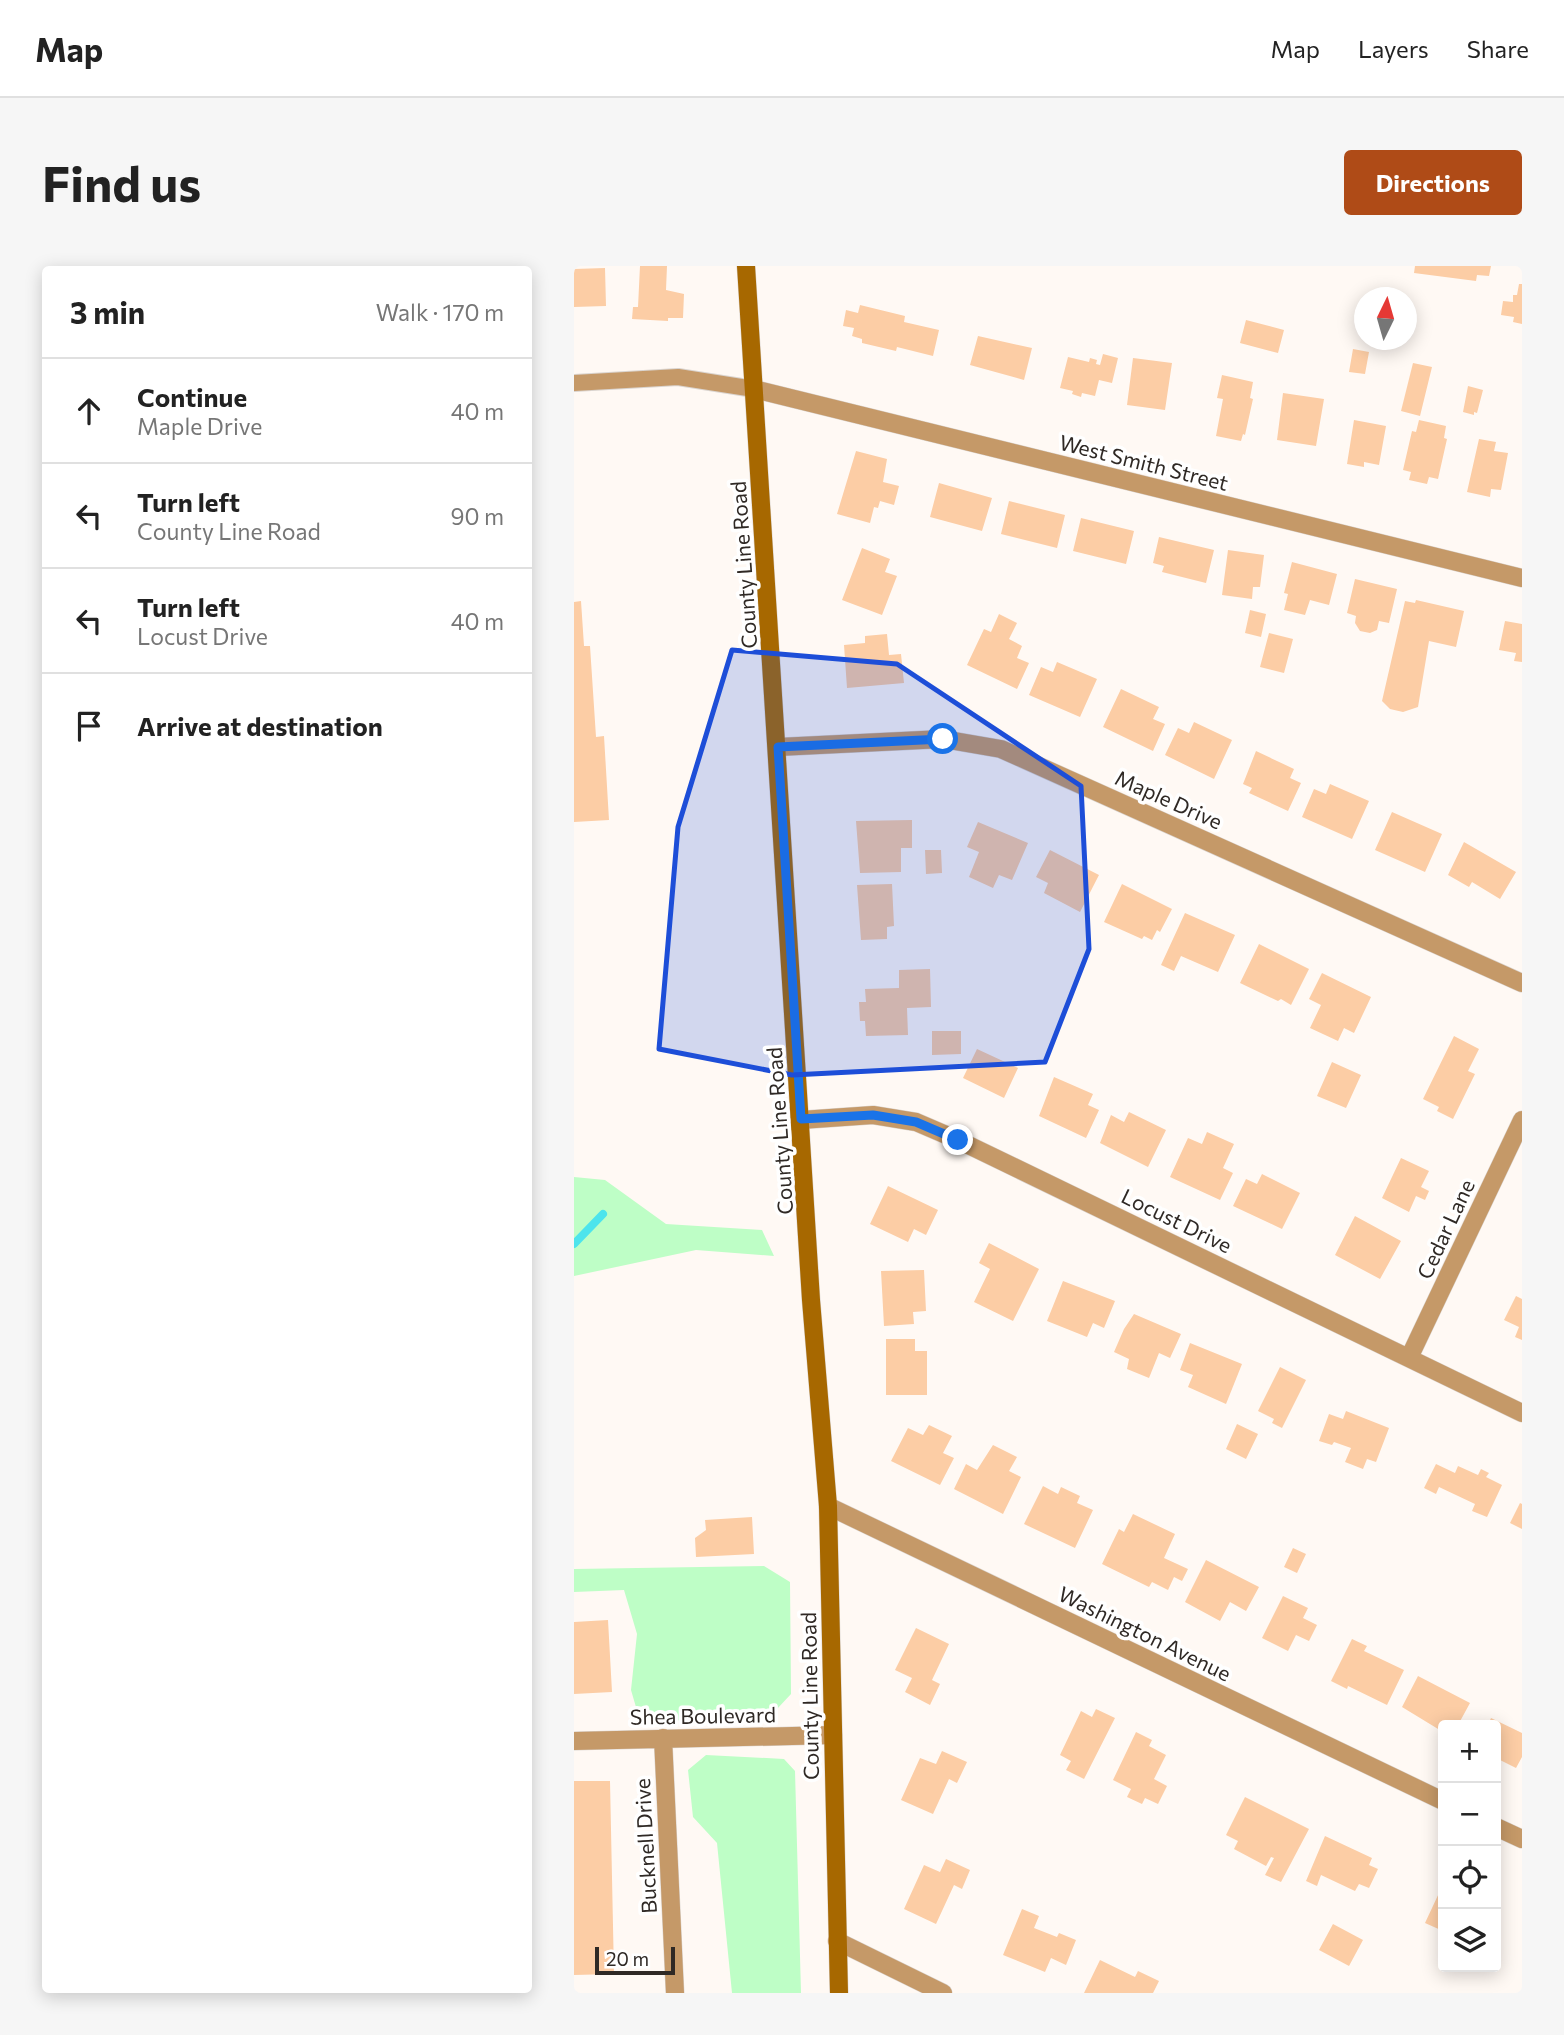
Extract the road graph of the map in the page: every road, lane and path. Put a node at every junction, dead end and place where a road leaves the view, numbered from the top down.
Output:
1 (746, 266) edge
2 (574, 383) edge
3 (754, 389) junction
4 (1522, 578) edge
5 (778, 747) junction
6 (1522, 983) edge
7 (801, 1119) junction
8 (1522, 1120) edge
9 (1409, 1358) junction
10 (1522, 1413) edge
11 (828, 1506) junction
12 (833, 1735) junction
13 (663, 1738) junction
14 (574, 1741) edge
15 (1438, 1799) edge
16 (1501, 1829) edge
17 (1522, 1839) edge
18 (837, 1941) junction
19 (675, 1993) edge
20 (839, 1993) edge
21 (943, 1993) edge

1 - 3 main road, County Line Road
2 - 3 lane
3 - 4 street, West Smith Street
3 - 5 main road, County Line Road
5 - 6 street, Maple Drive
5 - 7 main road, County Line Road
7 - 9 street, Locust Drive
7 - 11 main road, County Line Road
8 - 9 street, Cedar Lane
9 - 10 street, Locust Drive
11 - 12 main road, County Line Road
11 - 15 street, Washington Avenue
12 - 13 street, Shea Boulevard
12 - 18 main road, County Line Road
13 - 14 street, Shea Boulevard
13 - 19 street, Bucknell Drive
16 - 17 street
18 - 20 main road, County Line Road
18 - 21 street

